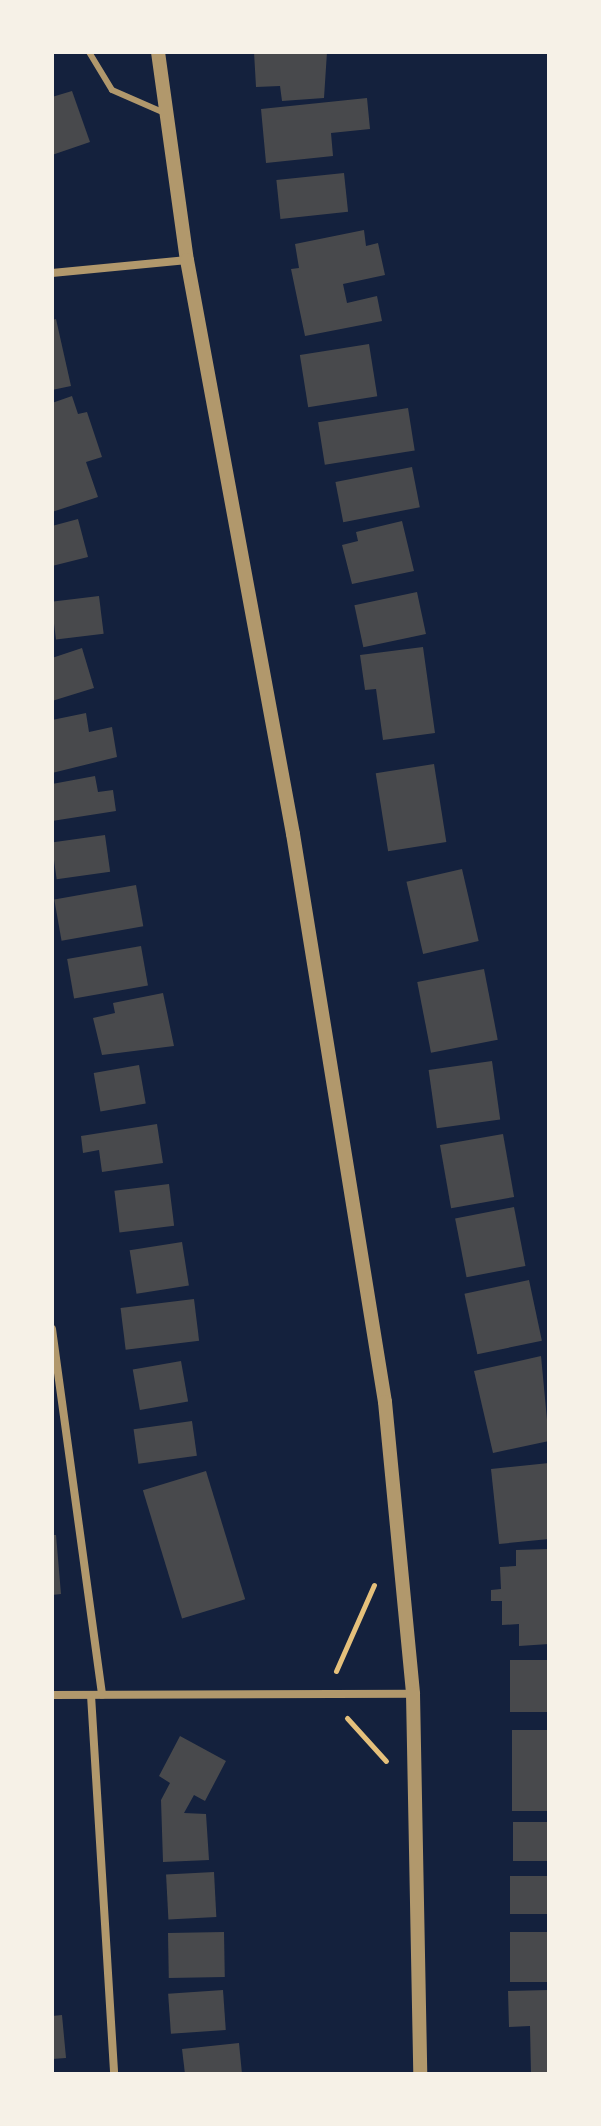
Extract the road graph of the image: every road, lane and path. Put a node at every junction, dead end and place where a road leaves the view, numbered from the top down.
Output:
1 (89, 52) edge
2 (158, 52) edge
3 (165, 113) junction
4 (187, 260) junction
5 (52, 273) edge
6 (52, 1329) edge
7 (377, 1580) dead end
8 (413, 1694) junction
9 (52, 1695) edge
10 (91, 1695) junction
11 (102, 1695) junction
12 (325, 1695) junction
13 (411, 1788) junction
14 (114, 2074) edge
15 (420, 2074) edge

1 - 3 lane
2 - 3 street
3 - 4 street
4 - 5 street
4 - 8 street
6 - 11 street
7 - 12 path
8 - 12 street
8 - 13 street
9 - 10 street
10 - 11 street
10 - 14 street
11 - 12 street
12 - 13 path
13 - 15 street

